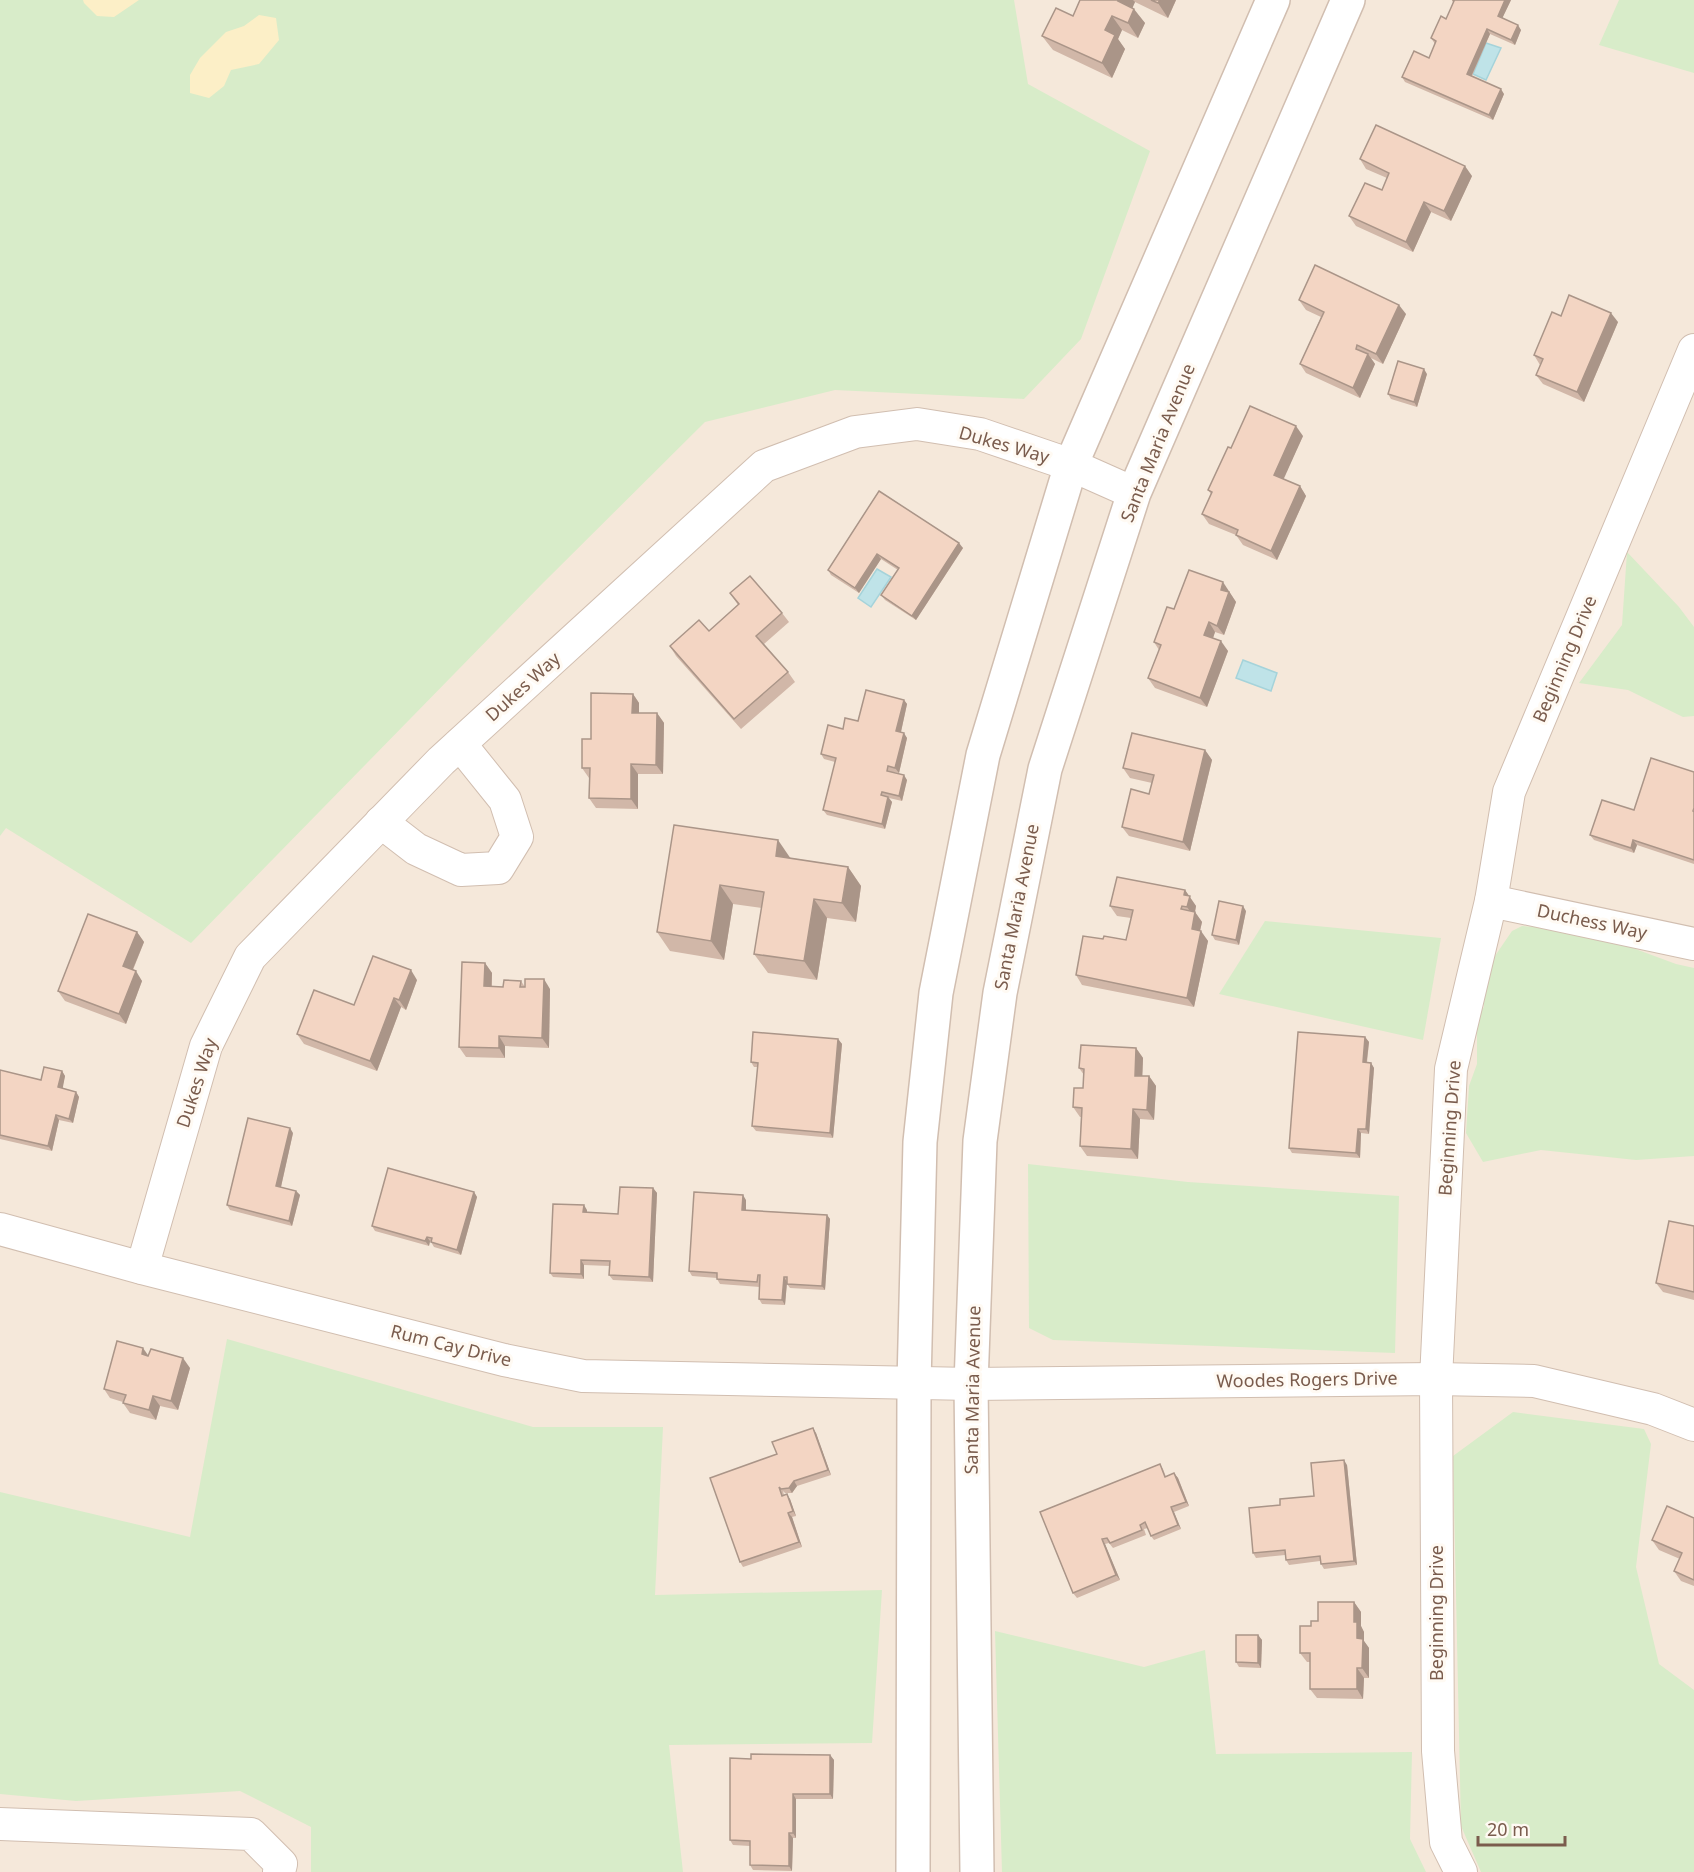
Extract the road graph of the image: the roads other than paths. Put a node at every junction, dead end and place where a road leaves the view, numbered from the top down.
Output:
1 (1273, 0) edge
2 (1348, 0) edge
3 (1694, 350) edge
4 (1071, 465) junction
5 (1134, 493) junction
6 (460, 744) junction
7 (381, 822) junction
8 (1491, 901) junction
9 (1694, 944) edge
10 (0, 1229) edge
11 (142, 1268) junction
12 (1436, 1379) junction
13 (914, 1383) junction
14 (970, 1384) junction
15 (1694, 1425) edge
16 (0, 1824) edge
17 (279, 1872) edge
18 (913, 1872) edge
19 (977, 1872) edge
20 (1461, 1872) edge

1 - 4 street
2 - 5 street, Santa Maria Avenue
3 - 8 street, Beginning Drive
4 - 5 street, Dukes Way
4 - 6 street, Dukes Way
4 - 13 street
5 - 14 street, Santa Maria Avenue
6 - 7 street, Dukes Way
6 - 7 street
7 - 11 street, Dukes Way
8 - 9 street, Duchess Way
8 - 12 street, Beginning Drive
10 - 11 street, Rum Cay Drive
11 - 13 street, Rum Cay Drive
12 - 14 street, Woodes Rogers Drive
12 - 15 street, Woodes Rogers Drive
12 - 20 street, Beginning Drive
13 - 14 street, Woodes Rogers Drive
13 - 18 street
14 - 19 street, Santa Maria Avenue
16 - 17 street

